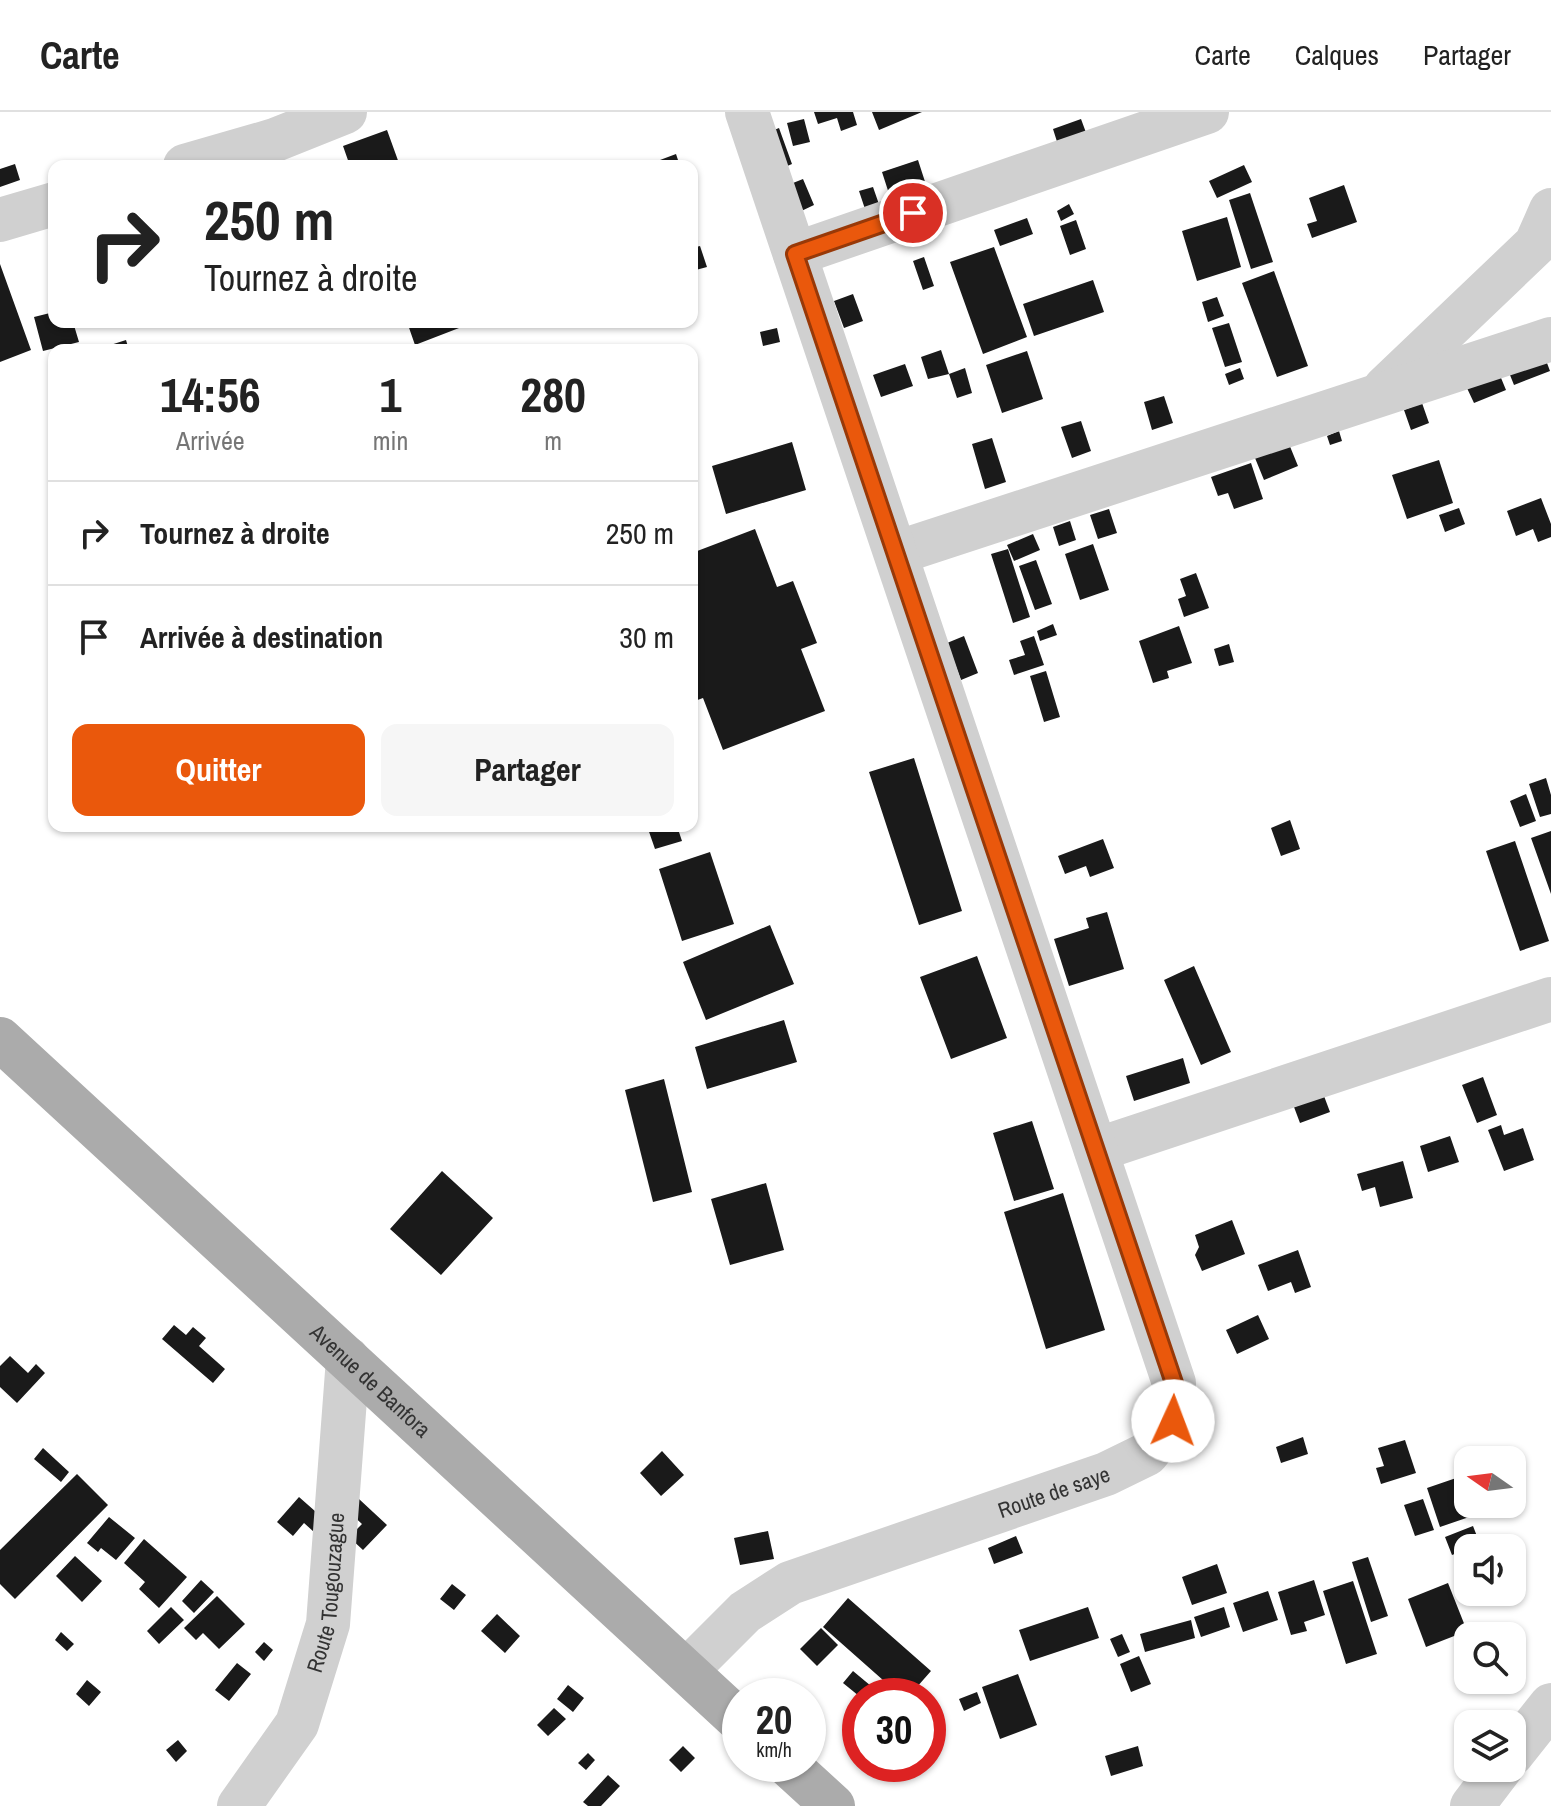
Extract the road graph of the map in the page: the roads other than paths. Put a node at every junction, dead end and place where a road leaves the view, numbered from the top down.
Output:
1 (345, 112) edge
2 (747, 112) edge
3 (1207, 112) edge
4 (206, 160) edge
5 (48, 206) edge
6 (1551, 210) edge
7 (0, 220) edge
8 (795, 254) junction
9 (1551, 339) edge
10 (1376, 397) junction
11 (896, 553) junction
12 (1551, 999) edge
13 (0, 1039) edge
14 (1096, 1150) junction
15 (348, 1359) junction
16 (686, 1671) junction
17 (722, 1704) edge
18 (1551, 1705) edge
19 (1526, 1736) edge
20 (807, 1782) edge
21 (1490, 1782) edge
22 (239, 1806) edge
23 (833, 1806) edge
24 (1472, 1806) edge

1 - 4 street
2 - 8 street, Route de saye
3 - 8 street
5 - 7 street
6 - 10 street
8 - 11 street, Route de saye
9 - 10 street
10 - 11 street
11 - 14 street, Route de saye
12 - 14 street
13 - 15 main road, Avenue de Banfora
14 - 16 street, Route de saye
15 - 16 main road, Avenue de Banfora
15 - 22 street, Route Tougouzague
16 - 17 main road, Avenue de Banfora
18 - 19 street
20 - 23 main road
21 - 24 street

